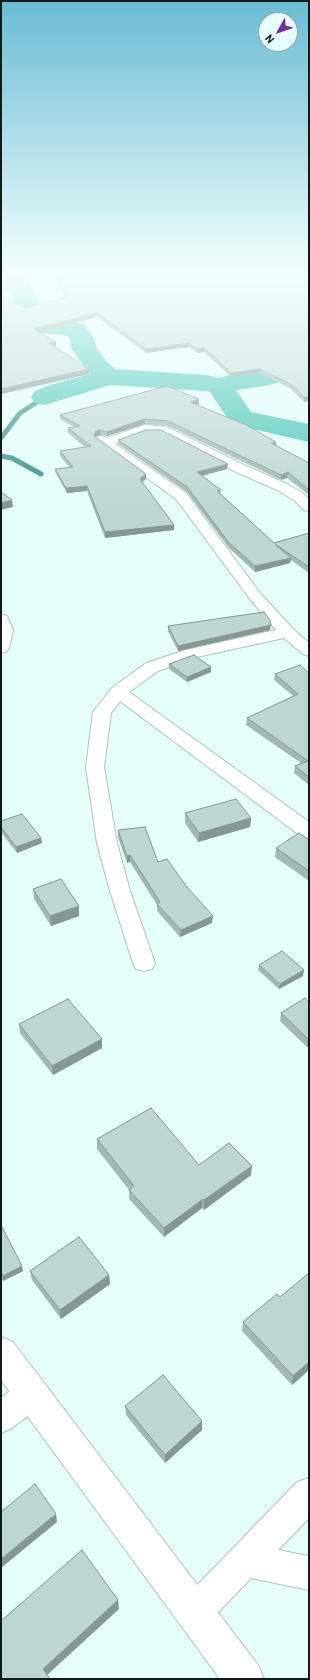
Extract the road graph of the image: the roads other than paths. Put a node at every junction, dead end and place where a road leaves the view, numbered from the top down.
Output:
1 (309, 507) edge
2 (1, 619) edge
3 (287, 632) junction
4 (1, 648) edge
5 (309, 651) edge
6 (118, 692) junction
7 (309, 832) edge
8 (144, 962) dead end
9 (1, 1353) edge
10 (32, 1393) junction
11 (1, 1417) edge
12 (309, 1494) edge
13 (245, 1560) junction
14 (309, 1573) edge
15 (194, 1613) junction
16 (244, 1679) edge

1 - 3 street
2 - 4 street
3 - 5 street
3 - 6 street
6 - 7 street
6 - 8 street
9 - 10 street
10 - 11 street
10 - 15 street
12 - 13 street
13 - 14 street
13 - 15 street
15 - 16 street

